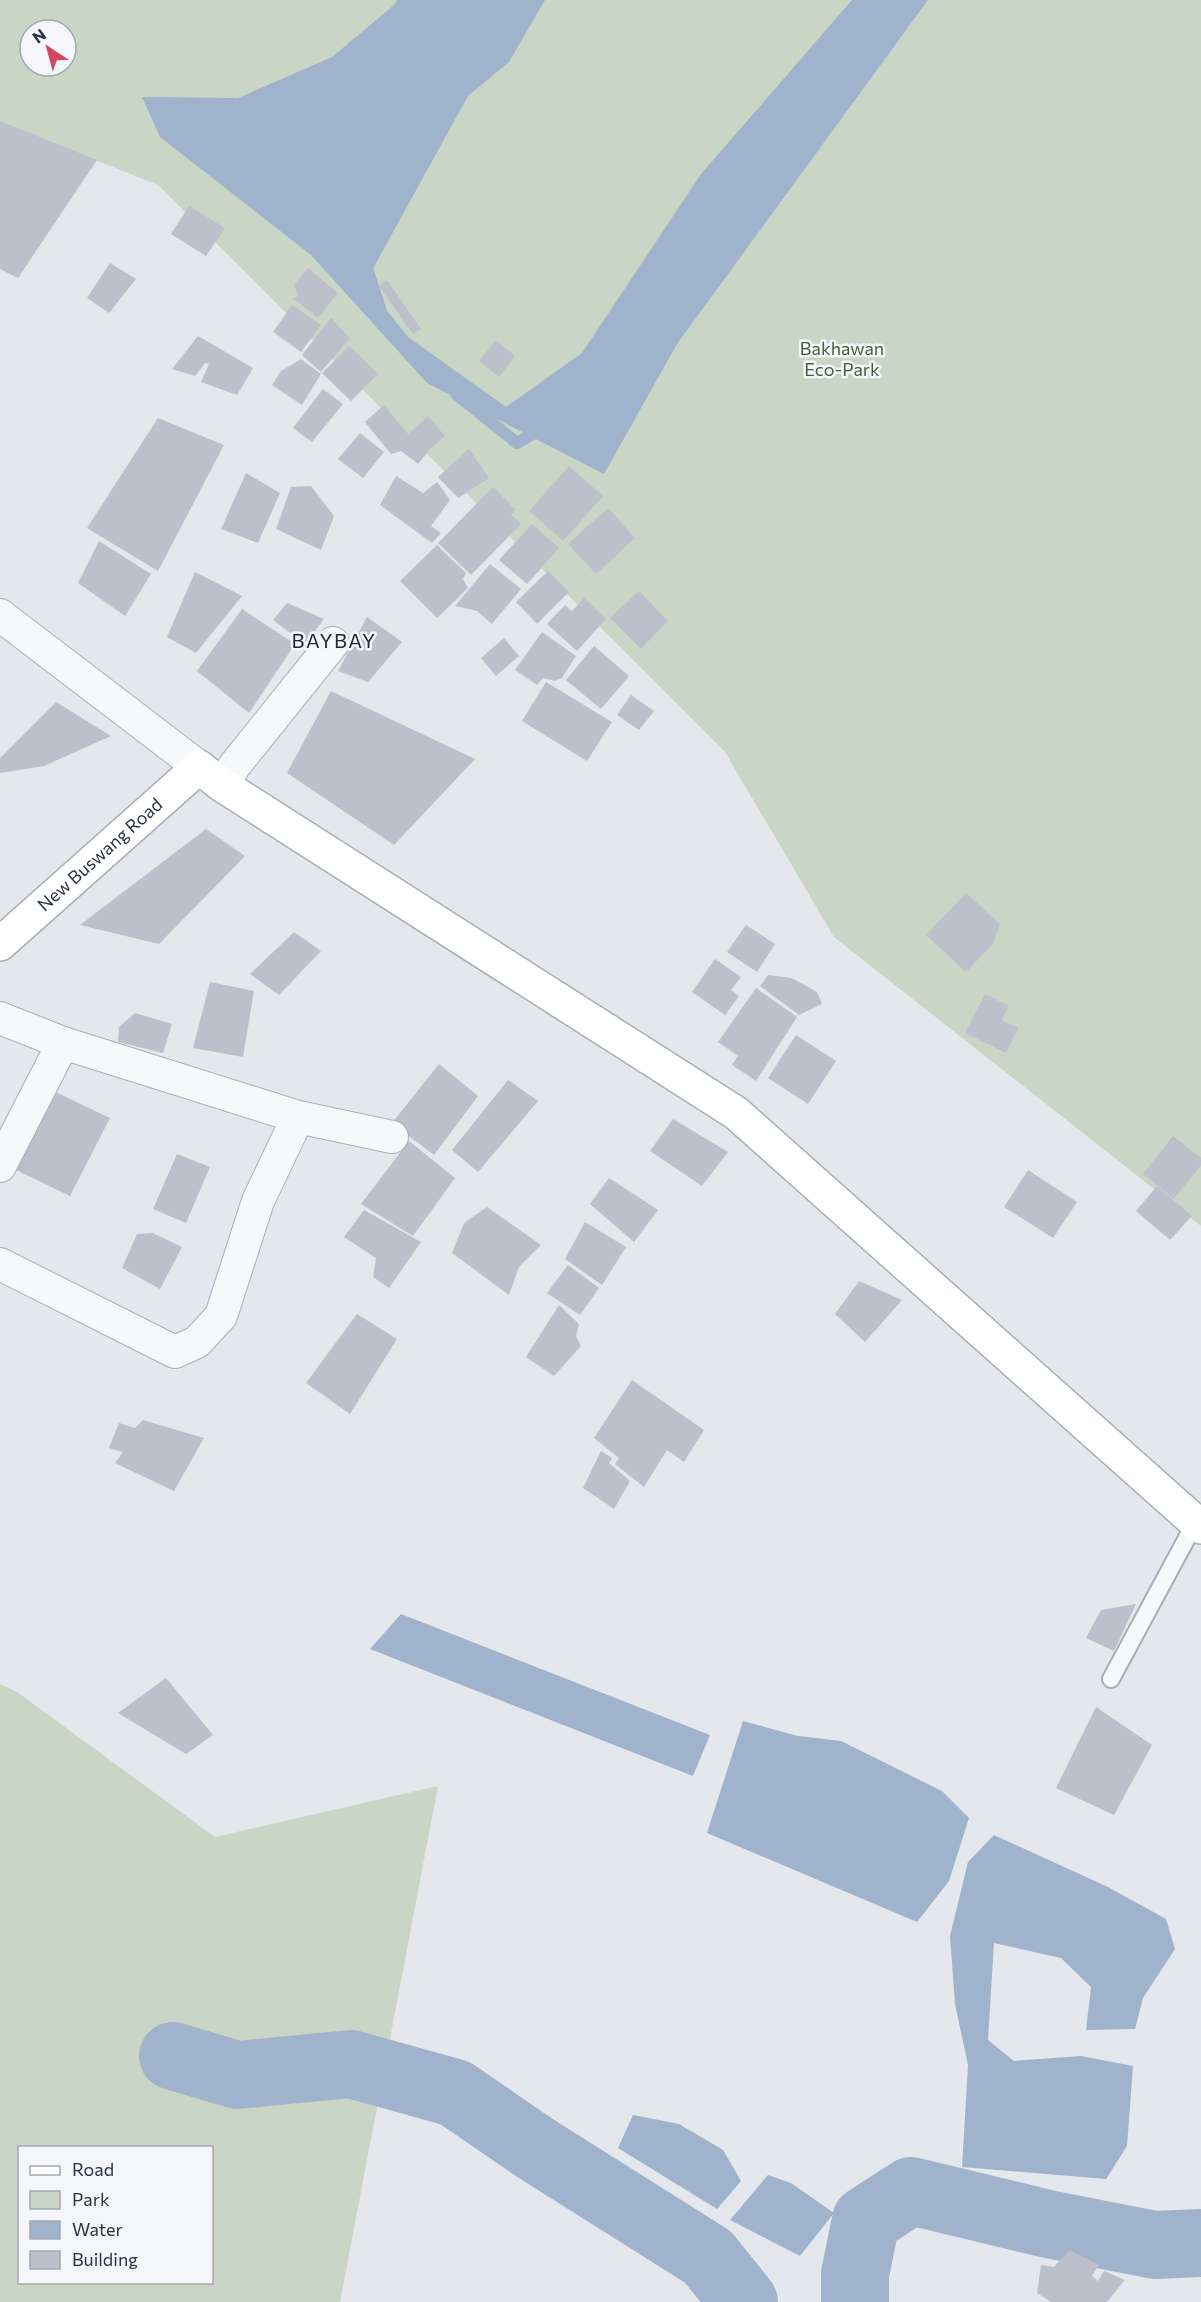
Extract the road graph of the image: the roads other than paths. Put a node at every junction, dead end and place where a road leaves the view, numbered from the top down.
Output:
1 (0, 615) edge
2 (333, 643) dead end
3 (210, 776) junction
4 (0, 944) edge
5 (0, 1018) edge
6 (63, 1043) junction
7 (298, 1117) junction
8 (392, 1137) dead end
9 (0, 1166) edge
10 (0, 1264) edge
11 (1198, 1525) edge
12 (1111, 1678) dead end

1 - 3 street
2 - 3 street
3 - 4 street, New Buswang Road
3 - 11 street
5 - 6 street
6 - 7 street
6 - 9 street
7 - 8 street
7 - 10 street
11 - 12 lane

